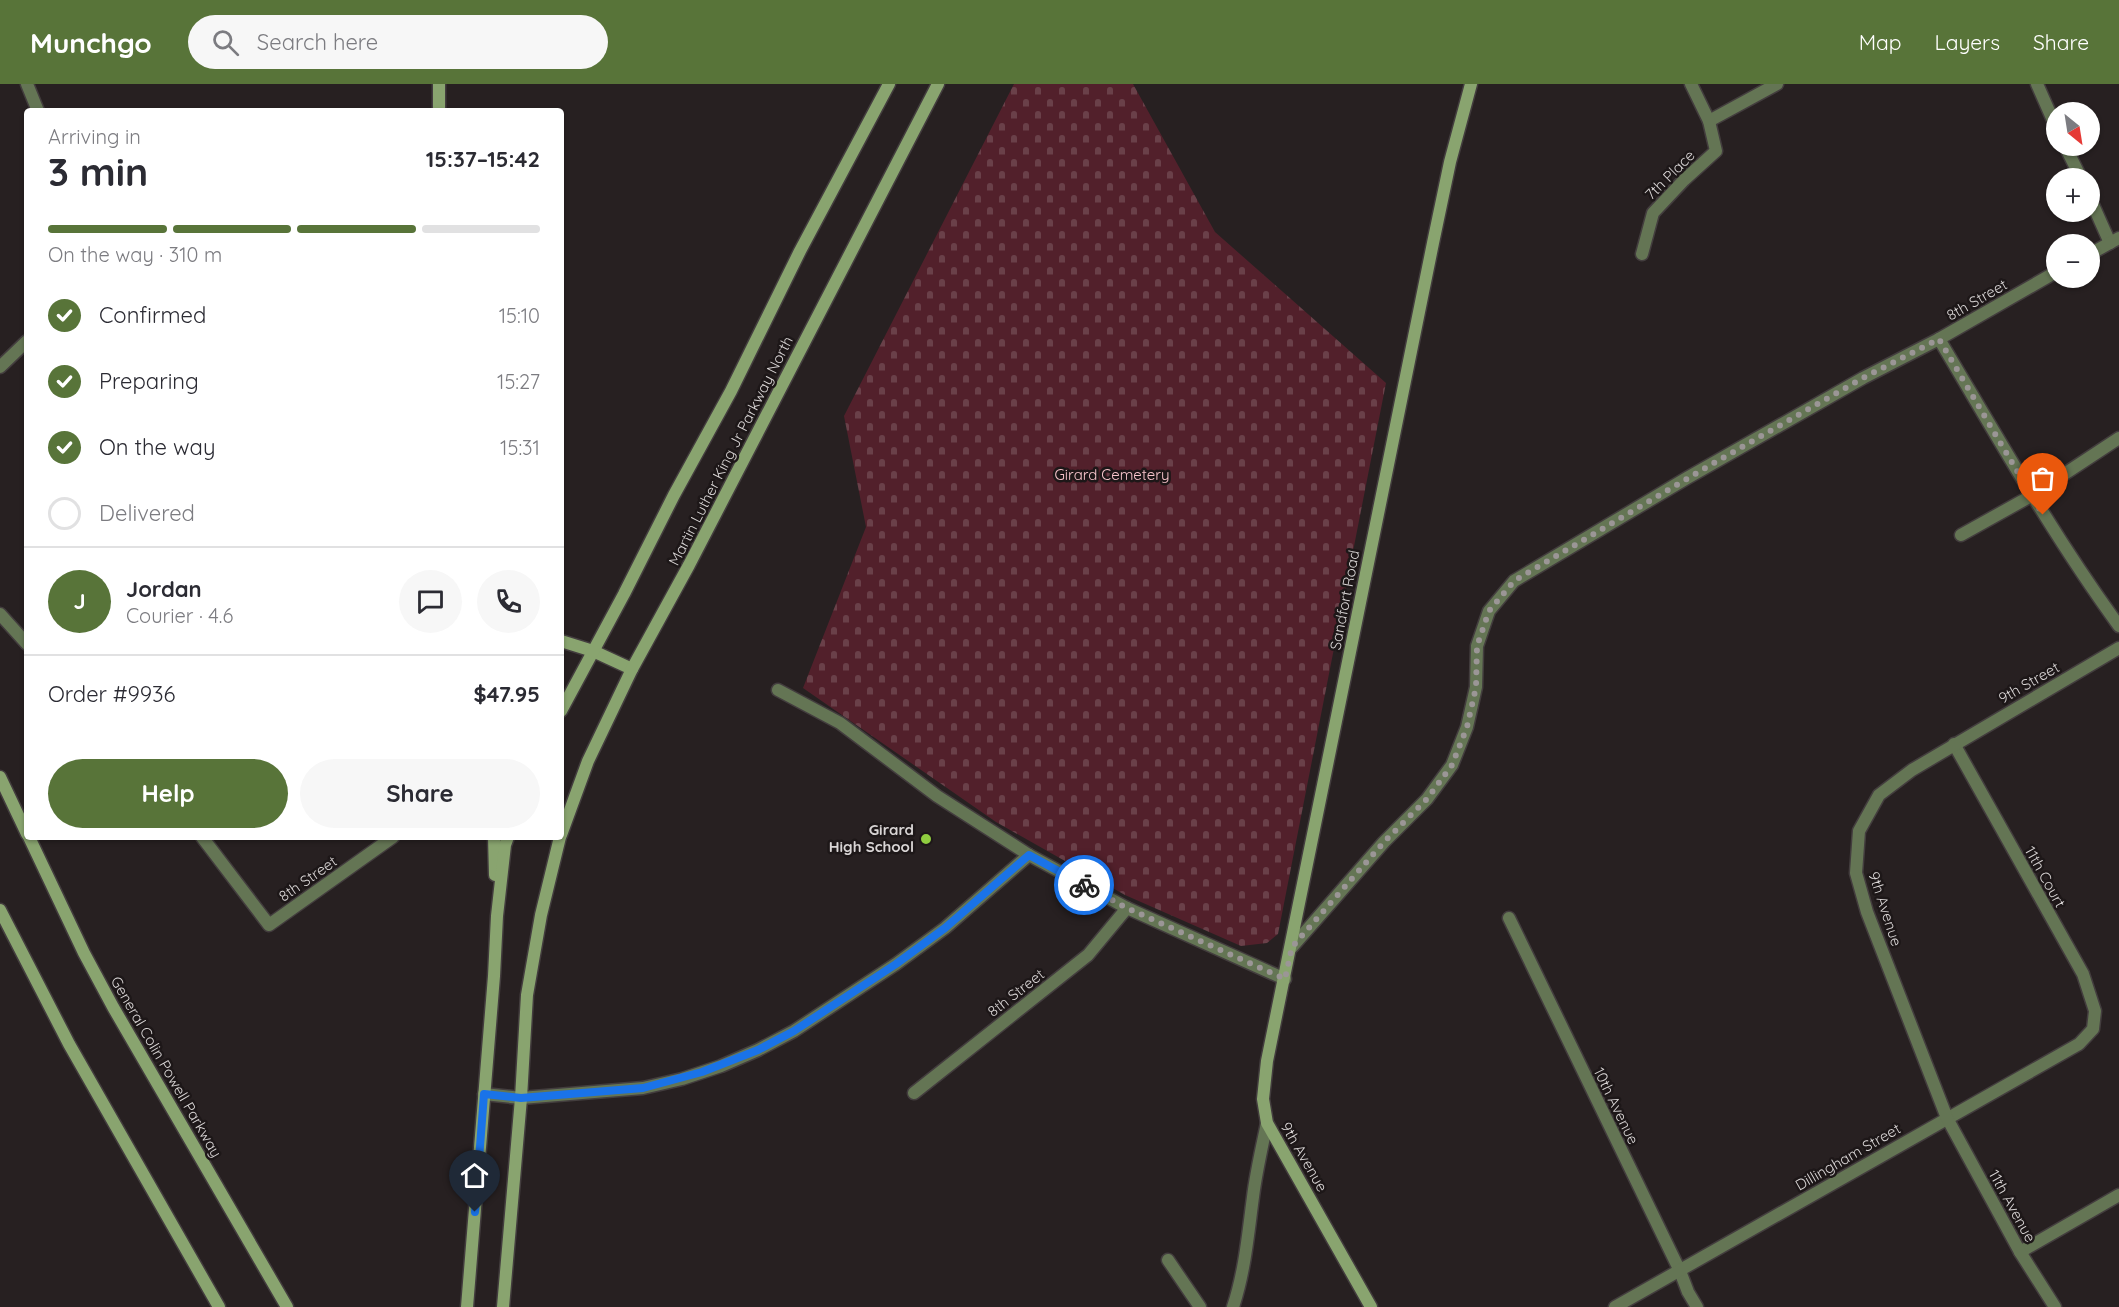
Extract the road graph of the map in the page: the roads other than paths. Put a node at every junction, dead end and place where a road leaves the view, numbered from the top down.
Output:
1 (27, 84) edge
2 (439, 84) edge
3 (889, 84) edge
4 (938, 84) edge
5 (1471, 84) edge
6 (1691, 84) edge
7 (1777, 84) edge
8 (2037, 84) edge
9 (2046, 104) edge
10 (37, 108) edge
11 (439, 108) edge
12 (1708, 121) junction
13 (2100, 215) edge
14 (2115, 240) edge
15 (2100, 248) edge
16 (1642, 254) dead end
17 (2046, 278) edge
18 (1939, 339) junction
19 (24, 344) edge
20 (0, 367) edge
21 (2119, 438) edge
22 (2031, 496) junction
23 (1961, 535) dead end
24 (0, 614) edge
25 (2119, 626) edge
26 (24, 641) edge
27 (564, 642) edge
28 (2119, 648) edge
29 (593, 651) junction
30 (632, 669) junction
31 (778, 690) dead end
32 (564, 705) edge
33 (1954, 744) junction
34 (0, 777) edge
35 (24, 827) edge
36 (564, 828) edge
37 (30, 840) edge
38 (204, 840) edge
39 (389, 840) edge
40 (495, 840) edge
41 (507, 840) edge
42 (560, 840) edge
43 (1029, 855) junction
44 (1127, 908) junction
45 (0, 909) edge
46 (497, 916) junction
47 (1509, 918) dead end
48 (1292, 947) junction
49 (1285, 979) junction
50 (2093, 1029) joint
51 (914, 1093) dead end
52 (484, 1094) junction
53 (521, 1098) junction
54 (1947, 1118) junction
55 (1267, 1123) junction
56 (2119, 1195) edge
57 (2020, 1252) junction
58 (1168, 1260) dead end
59 (1680, 1271) junction
60 (219, 1307) edge
61 (286, 1307) edge
62 (467, 1307) edge
63 (503, 1307) edge
64 (1200, 1307) edge
65 (1233, 1307) edge
66 (1371, 1307) edge
67 (1615, 1307) edge
68 (1697, 1307) edge
69 (2055, 1307) edge

1 - 10 street
2 - 11 main road
3 - 29 main road, Martin Luther King Jr Parkway North
4 - 30 main road, Martin Luther King Jr Parkway North
5 - 48 main road, Sandfort Road
6 - 12 street
7 - 12 street
8 - 9 street
12 - 16 street, 7th Place
13 - 14 street
14 - 15 street
17 - 18 street, 8th Street
18 - 22 street
18 - 48 street, 8th Street
19 - 20 street
21 - 22 street
22 - 23 street
22 - 25 street
24 - 26 street
27 - 29 main road
28 - 33 street, 9th Street
29 - 30 main road
29 - 32 main road, Martin Luther King Jr Parkway North
30 - 36 main road, Martin Luther King Jr Parkway North
31 - 43 street
33 - 50 street, 11th Court
33 - 54 street, 9th Avenue
34 - 35 main road, General Colin Powell Parkway
37 - 61 main road, General Colin Powell Parkway
38 - 39 street, 8th Street
40 - 46 main road
41 - 46 main road
42 - 53 main road, Martin Luther King Jr Parkway North
43 - 44 street
43 - 53 street
44 - 49 street
44 - 51 street, 8th Street
45 - 60 main road
46 - 52 main road
47 - 59 street, 10th Avenue
48 - 49 main road, Sandfort Road
49 - 55 main road, Sandfort Road
50 - 54 street, Dillingham Street
52 - 53 street
52 - 62 main road
53 - 63 main road, Martin Luther King Jr Parkway North
54 - 57 street, 11th Avenue
54 - 59 street, Dillingham Street
55 - 65 street, 9th Avenue
55 - 66 main road, 9th Avenue
56 - 57 street
57 - 69 street, 11th Avenue
58 - 64 street
59 - 67 street, Dillingham Street
59 - 68 street, 10th Avenue

